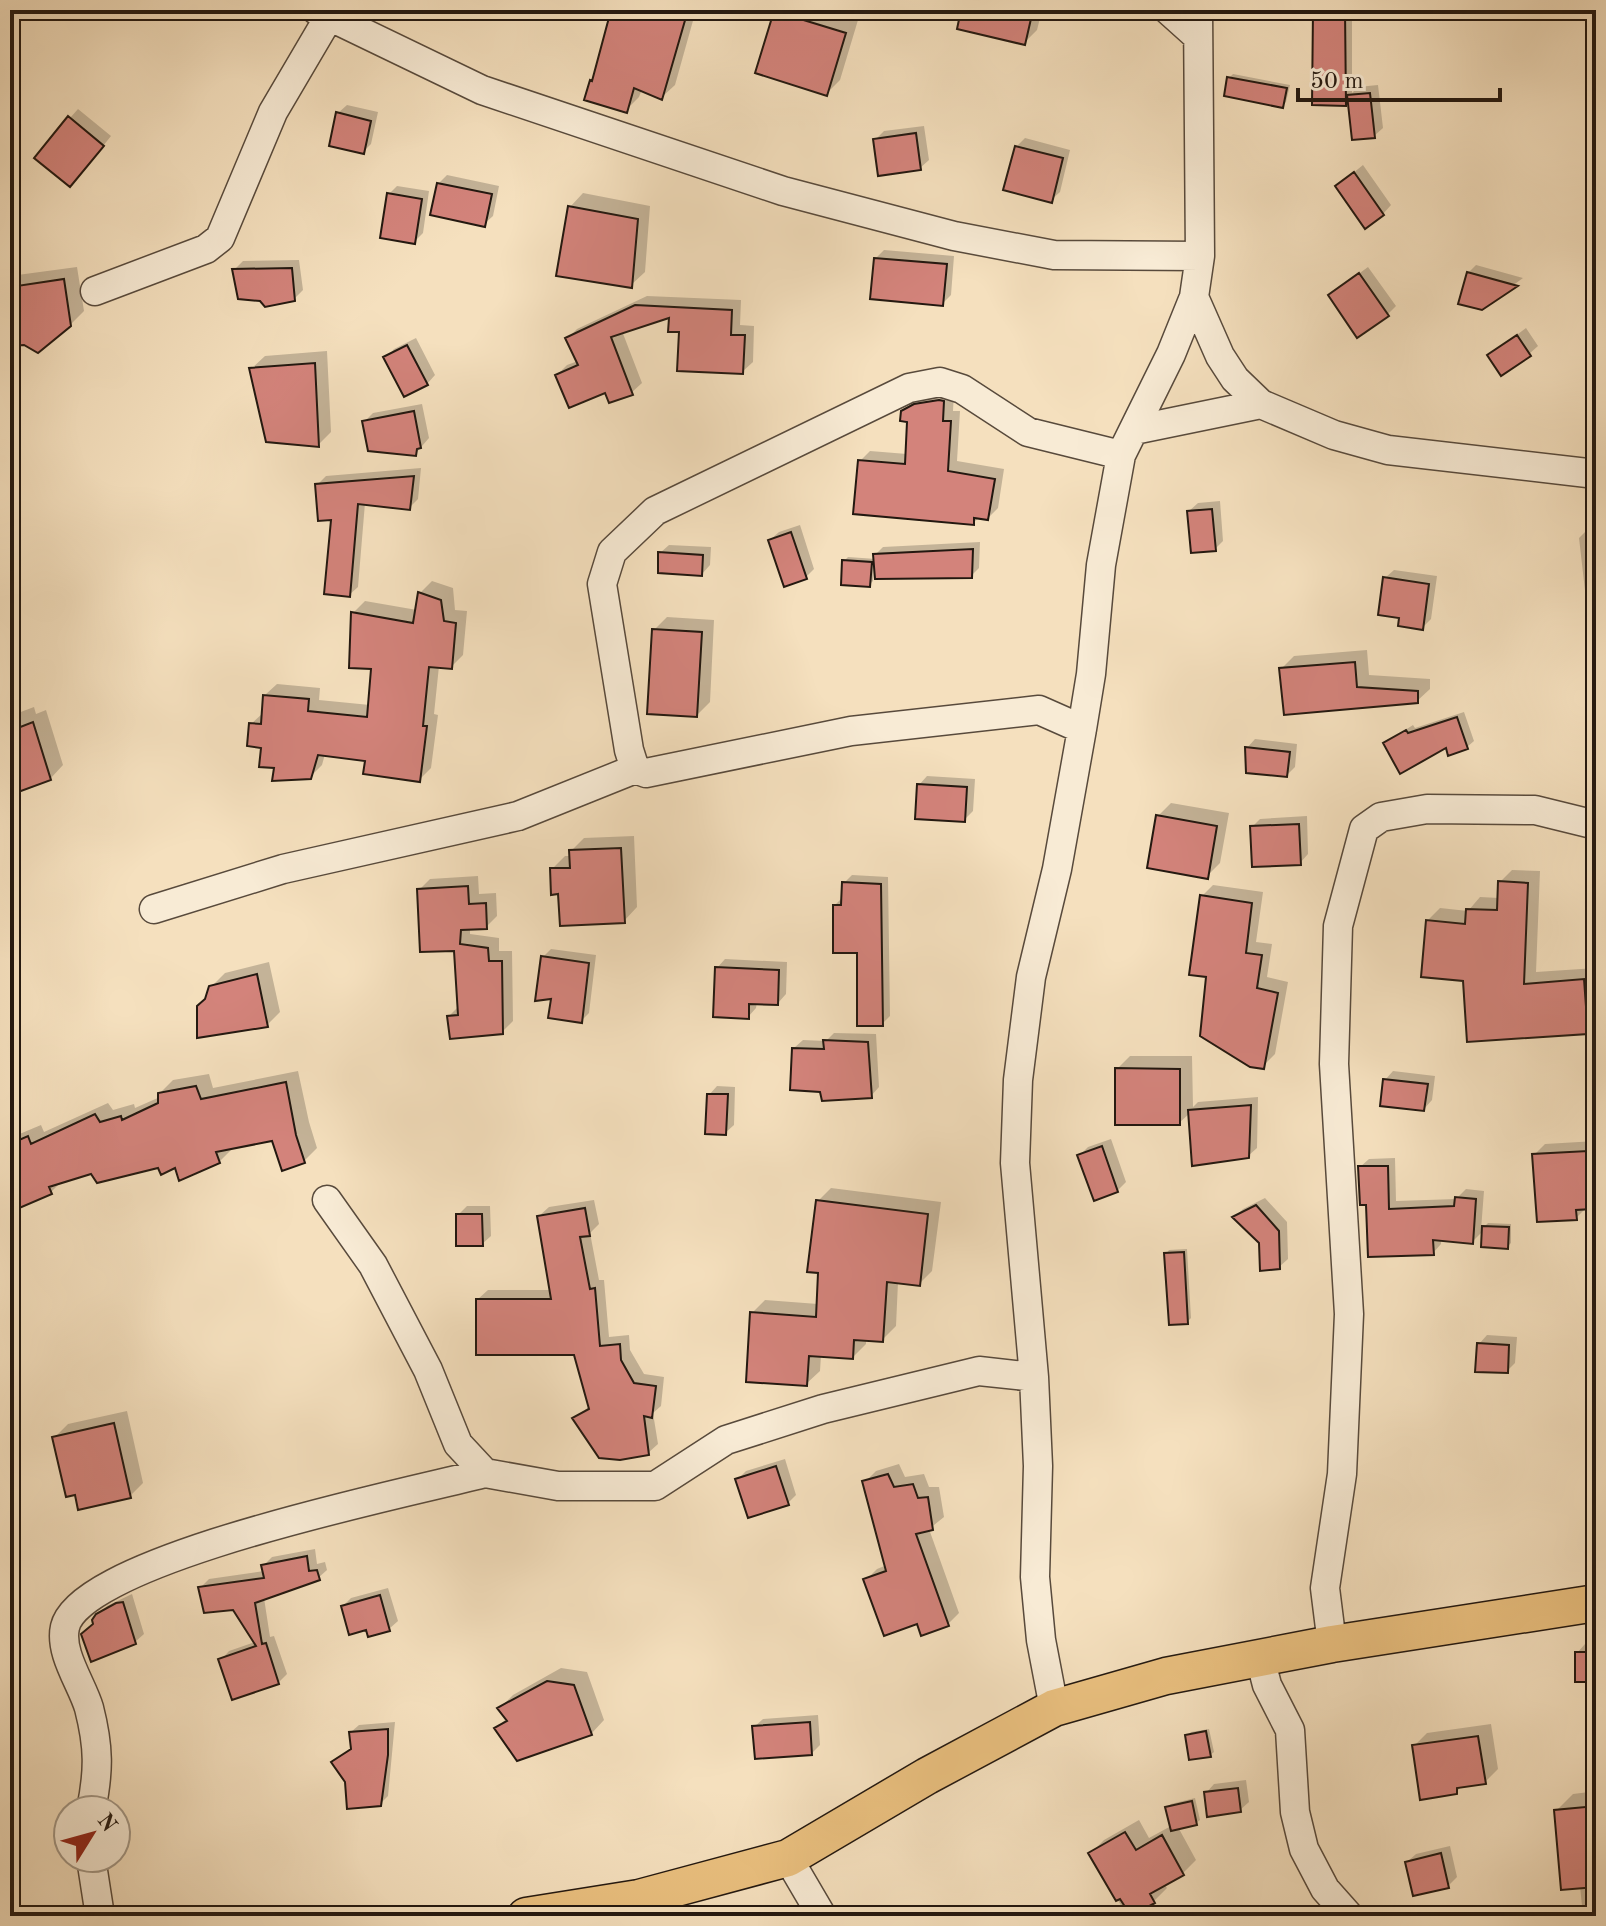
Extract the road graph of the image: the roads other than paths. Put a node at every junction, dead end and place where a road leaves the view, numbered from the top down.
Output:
1 (1168, 10) edge
2 (327, 12) edge
3 (1197, 23) edge
4 (1200, 256) junction
5 (95, 291) dead end
6 (1194, 297) junction
7 (1261, 404) junction
8 (1127, 442) junction
9 (1596, 474) edge
10 (1082, 729) junction
11 (635, 769) junction
12 (1596, 825) edge
13 (154, 909) dead end
14 (327, 1200) dead end
15 (1034, 1377) junction
16 (485, 1473) junction
17 (1596, 1603) edge
18 (1332, 1644) junction
19 (1260, 1658) junction
20 (1054, 1708) junction
21 (94, 1794) edge
22 (788, 1858) junction
23 (93, 1874) edge
24 (100, 1916) edge
25 (526, 1916) edge
26 (822, 1916) edge
27 (1349, 1916) edge

1 - 3 street
2 - 4 street
2 - 5 street
3 - 4 street
4 - 6 street
6 - 7 street
6 - 8 street
7 - 8 street
7 - 9 street
8 - 10 street
8 - 11 street
10 - 11 street
10 - 15 street
11 - 13 street
12 - 18 street
14 - 16 street
15 - 16 street
15 - 20 street
16 - 21 street
17 - 18 main road
18 - 19 main road
19 - 20 main road
19 - 27 street
20 - 22 main road
22 - 25 main road
22 - 26 street
23 - 24 street

